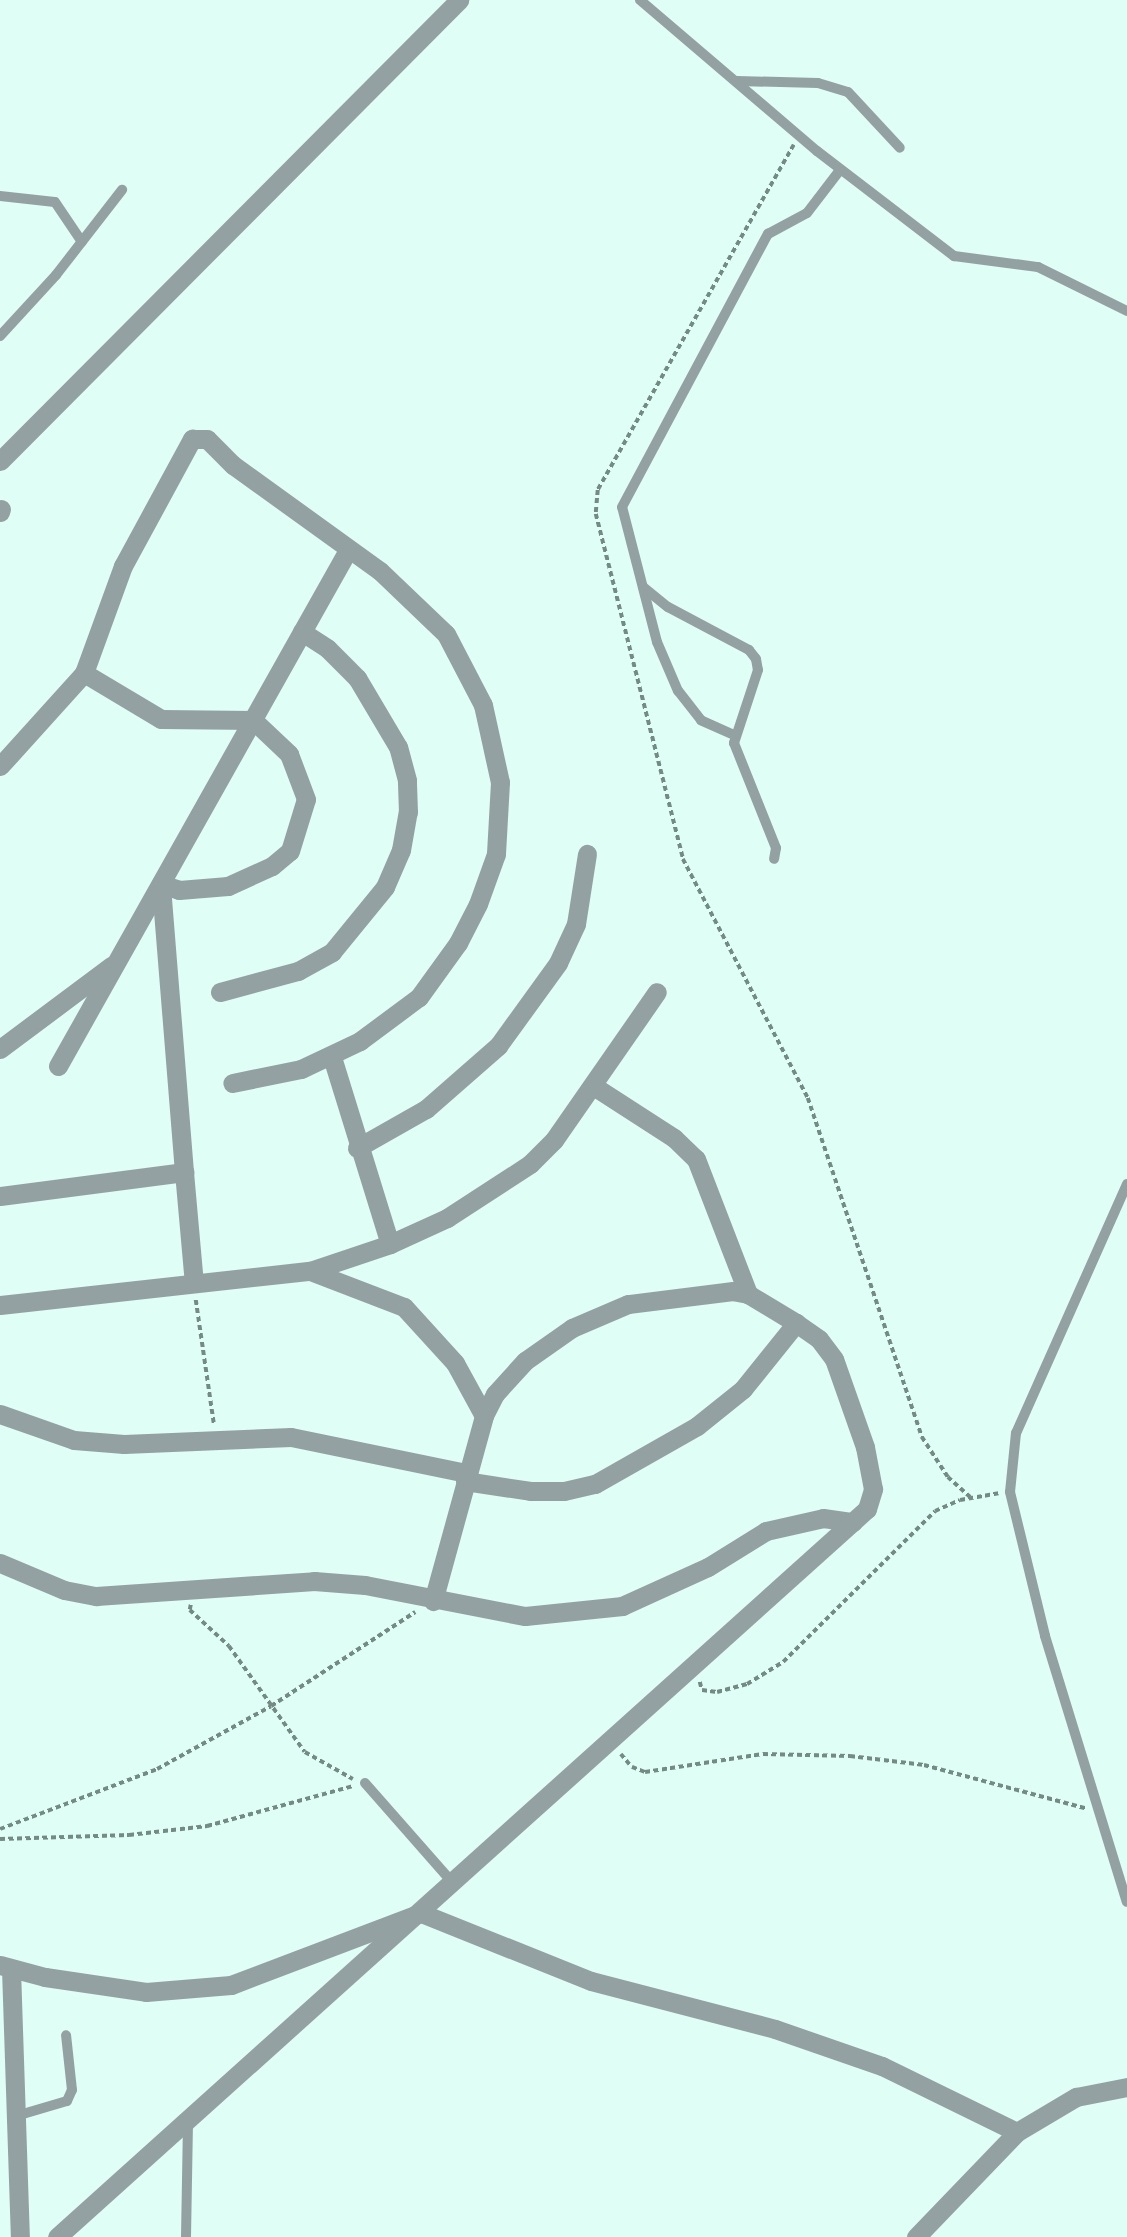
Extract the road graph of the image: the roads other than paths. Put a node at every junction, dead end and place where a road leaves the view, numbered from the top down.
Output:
1 (459, 0) edge
2 (640, 0) edge
3 (737, 81) junction
4 (900, 148) dead end
5 (840, 170) junction
6 (121, 190) dead end
7 (0, 197) edge
8 (82, 242) junction
9 (1127, 311) edge
10 (0, 336) edge
11 (0, 461) edge
12 (348, 550) junction
13 (643, 587) junction
14 (302, 632) junction
15 (83, 673) junction
16 (253, 720) junction
17 (734, 735) junction
18 (0, 766) edge
19 (587, 854) dead end
20 (774, 859) dead end
21 (161, 884) junction
22 (120, 959) junction
23 (220, 992) dead end
24 (657, 992) dead end
25 (0, 1049) edge
26 (332, 1057) junction
27 (58, 1066) dead end
28 (233, 1083) dead end
29 (595, 1087) junction
30 (357, 1148) junction
31 (184, 1172) junction
32 (1127, 1184) edge
33 (0, 1196) edge
34 (390, 1244) junction
35 (310, 1271) junction
36 (194, 1283) junction
37 (748, 1294) junction
38 (0, 1305) edge
39 (796, 1323) junction
40 (0, 1414) edge
41 (484, 1416) junction
42 (466, 1477) junction
43 (853, 1522) junction
44 (0, 1563) edge
45 (433, 1601) junction
46 (365, 1783) road end
47 (453, 1884) junction
48 (1127, 1902) edge
49 (421, 1913) junction
50 (6, 1967) edge
51 (66, 2035) dead end
52 (8, 2063) edge
53 (1127, 2087) edge
54 (16, 2116) junction
55 (187, 2120) junction
56 (1017, 2132) junction
57 (20, 2237) edge
58 (57, 2237) edge
59 (186, 2237) edge
60 (916, 2237) edge

1 - 11 street
2 - 3 lane
3 - 4 lane
3 - 5 lane
5 - 9 lane
5 - 13 lane
6 - 8 lane
7 - 8 lane
8 - 10 lane
12 - 14 street
12 - 15 street
12 - 26 street
13 - 17 lane
13 - 17 lane
14 - 16 street
14 - 23 street
15 - 16 street
15 - 18 street
16 - 21 street
16 - 21 street
17 - 20 lane
19 - 30 street
21 - 22 street
21 - 31 street
22 - 25 street
22 - 27 street
24 - 29 street
26 - 28 street
26 - 30 street
29 - 34 street
29 - 37 street
30 - 34 street
31 - 33 street
31 - 36 street
32 - 48 lane
34 - 35 street
35 - 36 street
35 - 41 street
36 - 38 street
37 - 39 street
37 - 41 street
39 - 42 street
39 - 43 street
40 - 42 street
41 - 42 street
42 - 45 street
43 - 45 street
43 - 47 street
44 - 45 street
46 - 47 lane
47 - 49 street
49 - 50 street
49 - 55 street
49 - 56 street
50 - 52 street
51 - 54 lane
52 - 54 street
53 - 56 street
54 - 57 street
55 - 58 street
55 - 59 lane
56 - 60 street

